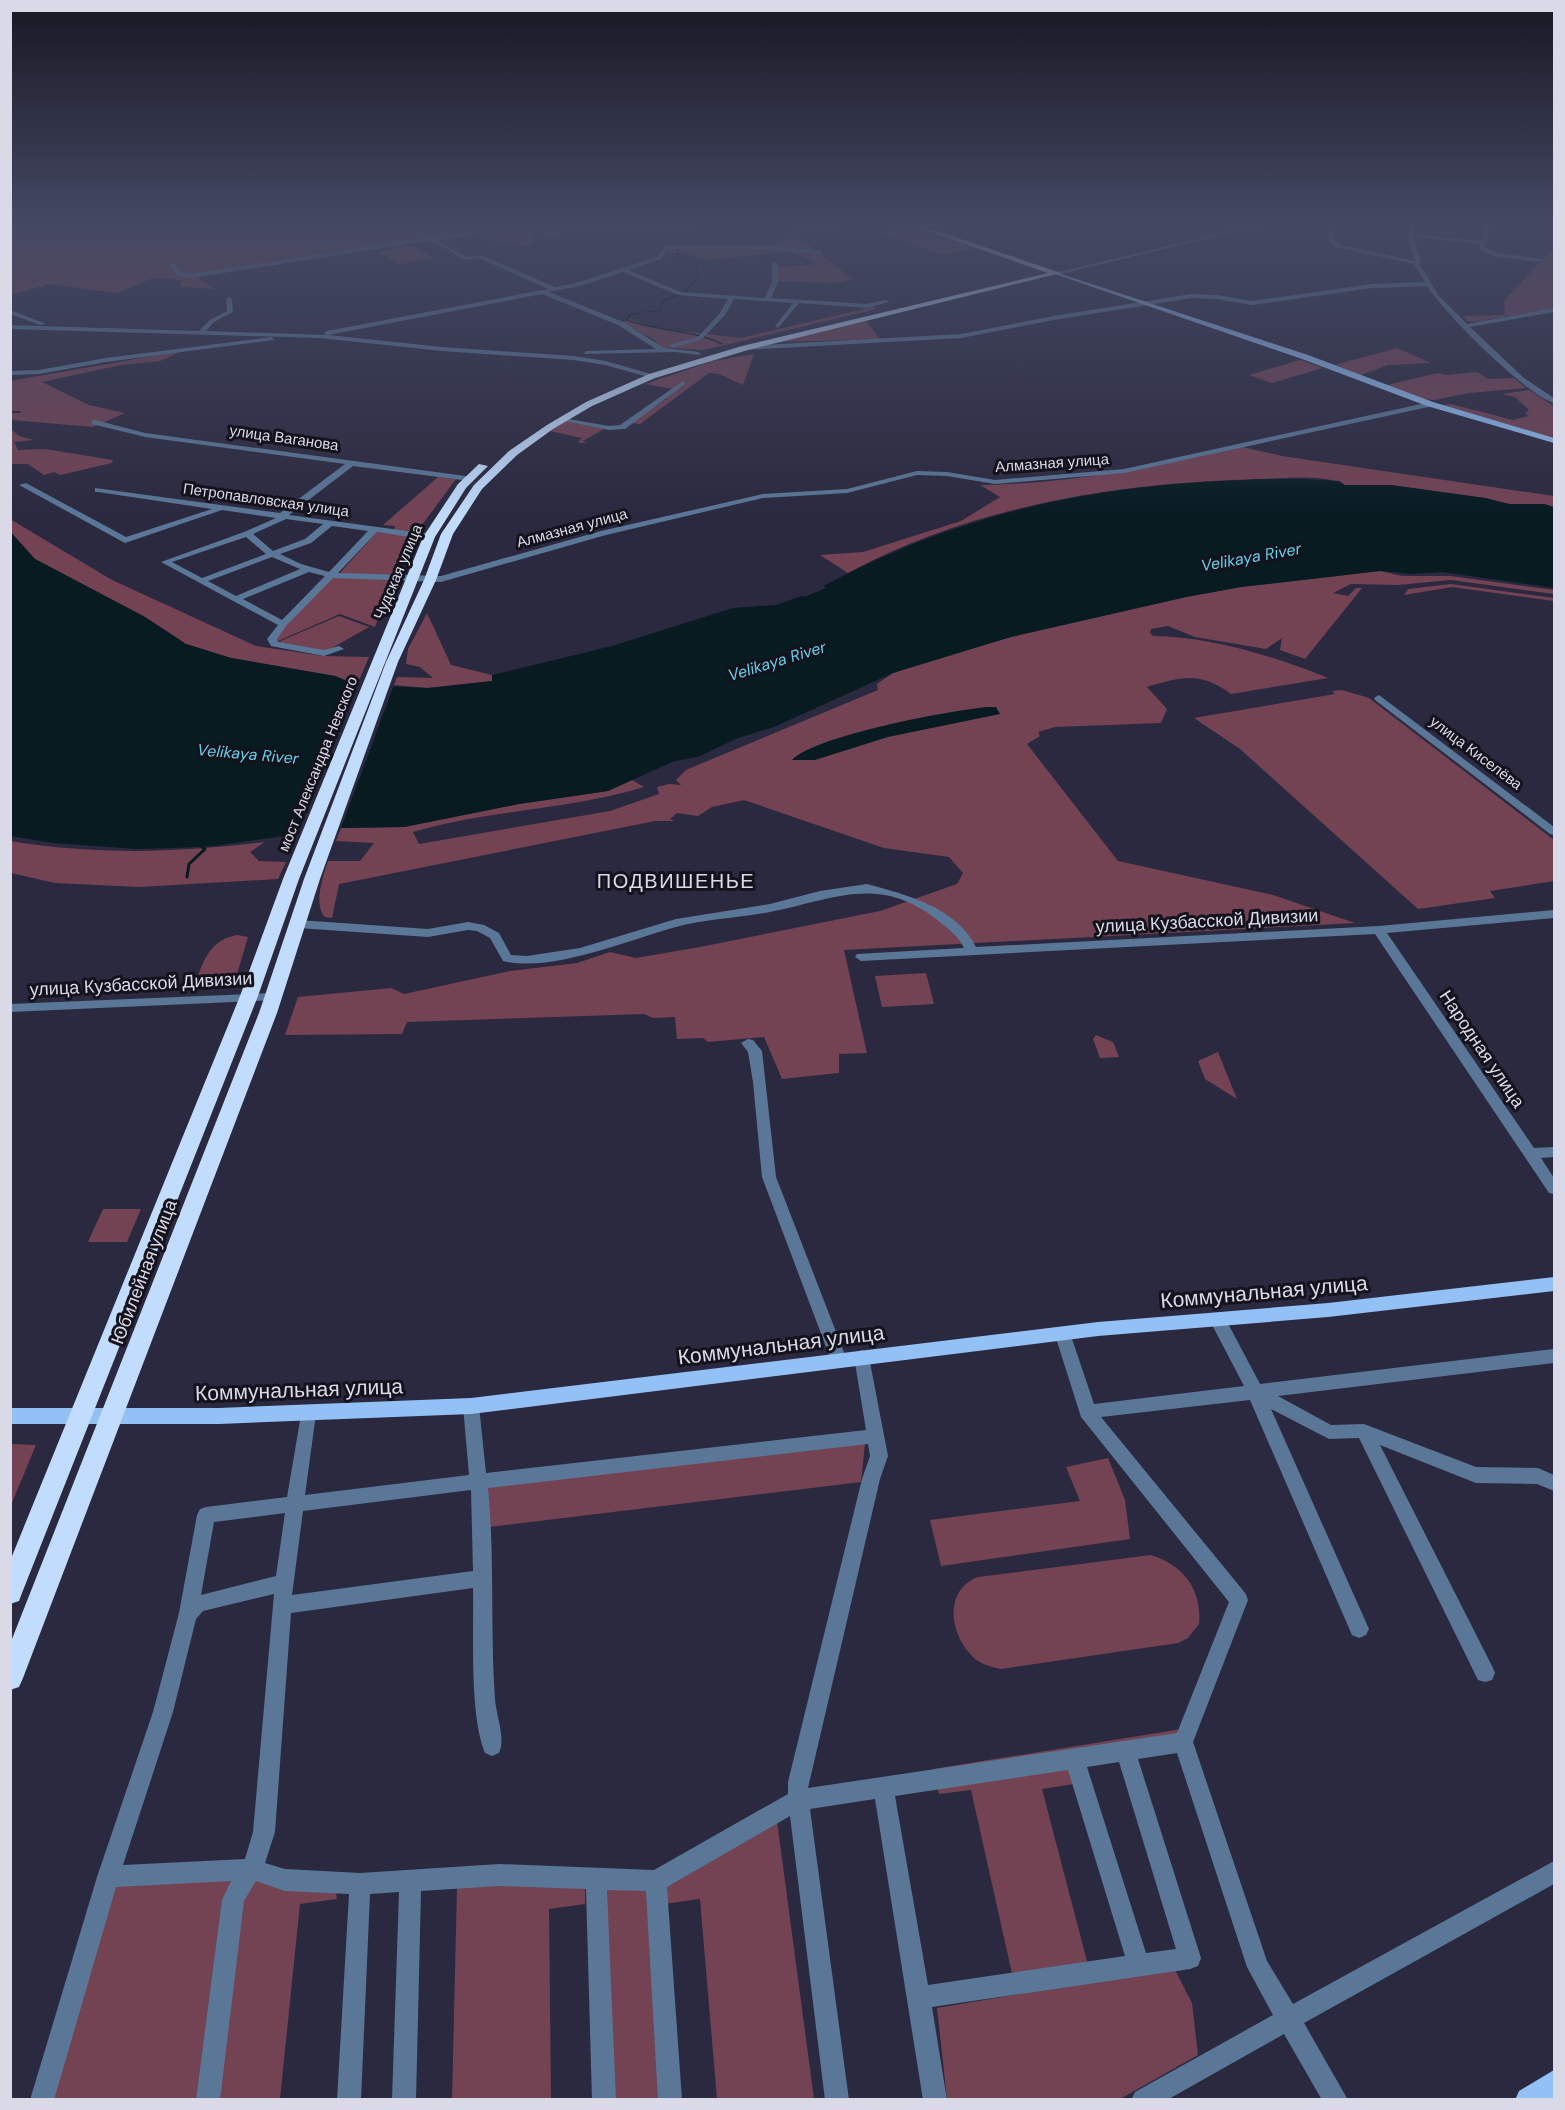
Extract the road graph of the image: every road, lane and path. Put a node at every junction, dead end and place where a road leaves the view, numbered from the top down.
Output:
1 (39, 322) edge
2 (211, 322) edge
3 (385, 322) edge
4 (614, 322) edge
5 (715, 322) edge
6 (781, 322) edge
7 (827, 322) edge
8 (840, 322) edge
9 (1031, 322) edge
10 (1202, 322) edge
11 (1462, 322) edge
12 (1485, 322) edge
13 (43, 324) junction
14 (778, 326) dead end
15 (1466, 326) junction
16 (10, 327) edge
17 (34, 327) junction
18 (61, 328) junction
19 (202, 331) junction
20 (301, 335) junction
21 (320, 336) junction
22 (746, 348) junction
23 (662, 350) junction
24 (699, 354) junction
25 (539, 355) junction
26 (641, 372) junction
27 (10, 373) edge
28 (652, 376) junction
29 (683, 383) dead end
30 (1554, 401) edge
31 (1430, 404) junction
32 (562, 420) junction
33 (95, 422) dead end
34 (1554, 441) edge
35 (353, 462) junction
36 (470, 479) junction
37 (23, 485) dead end
38 (98, 490) dead end
39 (455, 496) junction
40 (471, 497) junction
41 (224, 507) junction
42 (443, 512) junction
43 (460, 513) junction
44 (284, 516) junction
45 (330, 523) junction
46 (375, 529) junction
47 (247, 534) junction
48 (429, 537) junction
49 (272, 554) junction
50 (308, 569) junction
51 (331, 575) junction
52 (413, 580) junction
53 (430, 580) junction
54 (201, 581) junction
55 (236, 599) junction
56 (283, 624) junction
57 (339, 649) dead end
58 (377, 662) joint
59 (392, 662) joint
60 (1378, 698) dead end
61 (1554, 832) edge
62 (291, 879) joint
63 (312, 879) joint
64 (1554, 914) edge
65 (298, 924) junction
66 (1379, 930) junction
67 (972, 951) junction
68 (861, 957) dead end
69 (249, 996) junction
70 (274, 997) junction
71 (10, 1008) edge
72 (748, 1043) dead end
73 (1554, 1152) edge
74 (1531, 1153) junction
75 (1554, 1189) edge
76 (1554, 1284) edge
77 (1217, 1319) junction
78 (1063, 1335) junction
79 (1554, 1356) edge
80 (862, 1357) junction
81 (839, 1360) junction
82 (1255, 1392) junction
83 (471, 1406) junction
84 (1087, 1412) junction
85 (308, 1414) junction
86 (10, 1416) edge
87 (80, 1417) junction
88 (113, 1418) junction
89 (1364, 1431) junction
90 (876, 1436) junction
91 (479, 1480) junction
92 (1554, 1483) edge
93 (294, 1502) junction
94 (484, 1578) junction
95 (284, 1583) junction
96 (10, 1593) edge
97 (283, 1605) junction
98 (188, 1614) junction
99 (1359, 1629) dead end
100 (1485, 1672) dead end
101 (10, 1678) edge
102 (1183, 1742) junction
103 (492, 1746) dead end
104 (1125, 1750) junction
105 (1075, 1760) junction
106 (883, 1787) junction
107 (798, 1800) junction
108 (252, 1869) junction
109 (1554, 1872) edge
110 (108, 1877) junction
111 (596, 1880) junction
112 (656, 1881) junction
113 (410, 1882) junction
114 (360, 1884) junction
115 (1139, 1965) junction
116 (919, 1998) junction
117 (1286, 2019) junction
118 (1554, 2083) edge
119 (42, 2100) edge
120 (208, 2100) edge
121 (349, 2100) edge
122 (404, 2100) edge
123 (604, 2100) edge
124 (670, 2100) edge
125 (837, 2100) edge
126 (935, 2100) edge
127 (1143, 2100) edge
128 (1336, 2100) edge
129 (1528, 2100) edge

1 - 13 street
2 - 19 street
3 - 21 street
4 - 23 street
5 - 23 street
6 - 14 street
7 - 24 highway, Чудская улица
8 - 22 highway, Чудская улица
9 - 22 street
10 - 31 main road
11 - 15 street
12 - 15 street
13 - 17 street
13 - 18 street
15 - 30 street
16 - 17 street
17 - 18 street
18 - 19 street
19 - 20 street
20 - 21 street
20 - 27 street
21 - 25 street
22 - 28 highway, Чудская улица
23 - 24 street
23 - 25 street
24 - 26 highway, Чудская улица
25 - 26 street
26 - 28 street
26 - 36 highway, Чудская улица
28 - 32 highway, Чудская улица
29 - 32 street
31 - 34 main road
31 - 53 street, Алмазная улица
32 - 40 highway, Чудская улица
33 - 35 street, улица Ваганова
35 - 36 street, улица Ваганова
35 - 44 street
36 - 39 highway, Чудская улица
37 - 41 street
38 - 41 street, Петропавловская улица
39 - 40 highway
39 - 42 highway, Чудская улица
40 - 43 highway, Чудская улица
41 - 44 street, Петропавловская улица
42 - 43 highway
42 - 48 highway, Чудская улица
43 - 53 highway, Чудская улица
44 - 45 street, Петропавловская улица
44 - 47 street
45 - 46 street, Петропавловская улица
45 - 49 street
46 - 48 street, Петропавловская улица
46 - 51 street
47 - 49 street, Алмазная улица
47 - 54 street
48 - 52 highway, Чудская улица
49 - 50 street, Алмазная улица
49 - 54 street
50 - 51 street, Алмазная улица
50 - 55 street
51 - 52 street, Алмазная улица
51 - 56 street
52 - 53 street, Алмазная улица
52 - 58 highway, Чудская улица
53 - 59 highway, Чудская улица
54 - 55 street
55 - 56 street
56 - 57 street
58 - 62 highway, мост Александра Невского
59 - 63 highway, мост Александра Невского
60 - 61 street, улица Киселёва
62 - 69 highway, Юбилейная улица
63 - 65 highway, Юбилейная улица
64 - 66 street, улица Кузбасской Дивизии
65 - 67 street
65 - 70 highway, Юбилейная улица
66 - 67 street, улица Кузбасской Дивизии
66 - 74 street, Народная улица
67 - 68 street, улица Кузбасской Дивизии
69 - 70 street, улица Кузбасской Дивизии
69 - 71 street, улица Кузбасской Дивизии
69 - 87 highway, Юбилейная улица
70 - 88 highway, Юбилейная улица
72 - 81 street
73 - 74 street
74 - 75 street, Народная улица
76 - 77 main road, Коммунальная улица
77 - 78 main road, Коммунальная улица
77 - 82 street
78 - 80 main road, Коммунальная улица
78 - 84 street
79 - 82 street
80 - 81 main road, Коммунальная улица
80 - 90 street
81 - 83 main road, Коммунальная улица
82 - 84 street
82 - 89 street
82 - 99 street
83 - 85 main road, Коммунальная улица
83 - 91 street
84 - 102 street
85 - 88 main road, Коммунальная улица
85 - 93 street
86 - 87 main road, Коммунальная улица
87 - 88 main road, Коммунальная улица
87 - 96 highway, Юбилейная улица
88 - 101 highway, Юбилейная улица
89 - 92 street
89 - 100 street
90 - 91 street
90 - 107 street
91 - 93 street
91 - 94 street
93 - 95 street
93 - 98 street
94 - 97 street
94 - 103 street
95 - 97 street
95 - 98 street
97 - 108 street
98 - 110 street
102 - 104 street
102 - 117 street
104 - 105 street
104 - 115 street
105 - 106 street
105 - 115 street
106 - 107 street
106 - 116 street
107 - 112 street
107 - 125 street
108 - 110 street
108 - 114 street
108 - 120 street
109 - 117 street
110 - 119 street
111 - 112 street
111 - 113 street
111 - 123 street
112 - 124 street
113 - 114 street
113 - 122 street
114 - 121 street
115 - 116 street
116 - 126 street
117 - 127 street
117 - 128 street
118 - 129 main road

